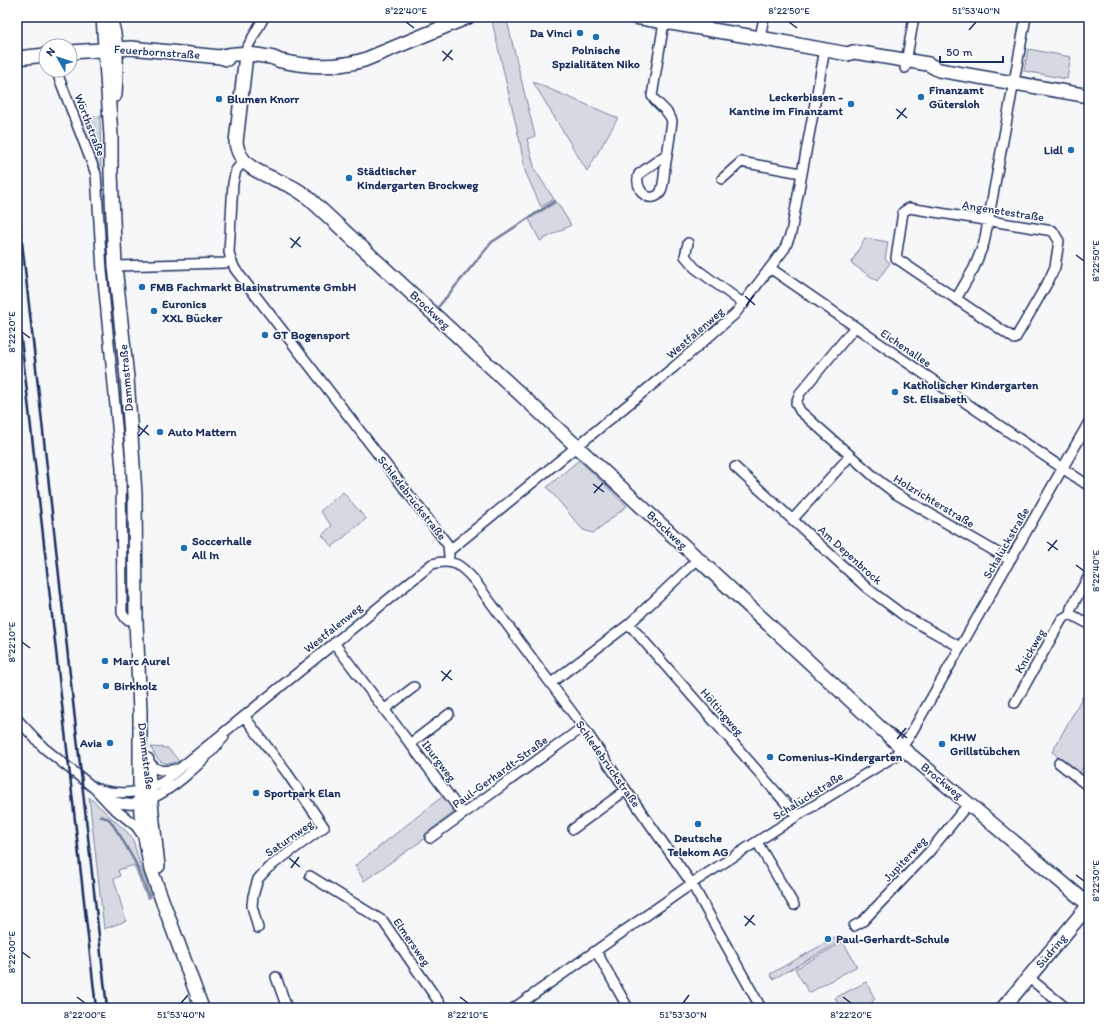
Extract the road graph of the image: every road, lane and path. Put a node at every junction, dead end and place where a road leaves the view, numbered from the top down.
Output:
1 (103, 17) edge
2 (109, 17) edge
3 (264, 17) edge
4 (468, 17) edge
5 (635, 17) edge
6 (764, 17) edge
7 (914, 17) edge
8 (1026, 17) edge
9 (664, 22) junction
10 (760, 38) junction
11 (110, 49) junction
12 (825, 49) junction
13 (78, 51) edge
14 (38, 56) edge
15 (17, 58) edge
16 (246, 58) junction
17 (906, 64) junction
18 (59, 78) edge
19 (1014, 83) junction
20 (1089, 96) edge
21 (667, 154) junction
22 (244, 162) junction
23 (111, 173) junction
24 (801, 173) junction
25 (96, 174) junction
26 (722, 179) dead end
27 (988, 221) junction
28 (688, 243) dead end
29 (231, 260) junction
30 (115, 266) junction
31 (770, 268) junction
32 (956, 299) junction
33 (744, 304) junction
34 (855, 327) junction
35 (1089, 422) edge
36 (576, 446) junction
37 (850, 456) junction
38 (735, 467) dead end
39 (1062, 468) junction
40 (1089, 486) edge
41 (792, 519) junction
42 (450, 550) junction
43 (698, 559) junction
44 (1010, 560) junction
45 (449, 561) junction
46 (1089, 576) edge
47 (1070, 614) junction
48 (136, 621) junction
49 (629, 624) junction
50 (1089, 624) edge
51 (334, 643) junction
52 (960, 647) junction
53 (551, 683) junction
54 (414, 687) dead end
55 (1014, 703) dead end
56 (385, 709) junction
57 (449, 714) dead end
58 (140, 715) junction
59 (17, 719) edge
60 (240, 719) junction
61 (583, 727) junction
62 (411, 743) junction
63 (902, 748) junction
64 (147, 759) junction
65 (1059, 763) dead end
66 (179, 769) junction
67 (1089, 787) edge
68 (94, 788) junction
69 (626, 790) junction
70 (145, 795) junction
71 (103, 797) junction
72 (969, 803) junction
73 (463, 814) junction
74 (797, 816) junction
75 (573, 829) dead end
76 (430, 838) dead end
77 (145, 839) junction
78 (757, 842) junction
79 (310, 876) dead end
80 (692, 884) junction
81 (160, 892) junction
82 (794, 905) dead end
83 (1089, 905) edge
84 (854, 926) dead end
85 (258, 928) dead end
86 (596, 951) junction
87 (276, 977) dead end
88 (1028, 977) junction
89 (202, 1008) edge
90 (287, 1008) edge
91 (443, 1008) edge
92 (514, 1008) edge
93 (628, 1008) edge
94 (761, 1008) edge
95 (1003, 1008) edge
96 (1066, 1008) edge

1 - 11 street, Dammstraße
2 - 11 street, Dammstraße
3 - 16 street
4 - 16 street, Feuerbornstraße
5 - 9 street
6 - 10 street
7 - 17 street
8 - 19 street
9 - 10 street
9 - 21 street
10 - 12 street
11 - 13 street, Feuerbornstraße
11 - 16 street, Feuerbornstraße
11 - 23 street, Dammstraße
12 - 17 street
12 - 24 street, Westfalenweg
14 - 15 street
16 - 22 street
17 - 19 street
18 - 25 street, Wörthstraße
19 - 20 street
19 - 27 street
21 - 21 street
22 - 29 street, Schledebrückstraße
22 - 36 street, Brockweg
23 - 25 street, Wörthstraße
23 - 30 street, Dammstraße
24 - 26 street
24 - 31 street, Westfalenweg
25 - 48 street, Dammstraße
27 - 32 street
27 - 32 street, Angenetestraße
27 - 32 street, Angenetestraße
28 - 33 street
29 - 30 street
29 - 42 street, Schledebrückstraße
30 - 48 street, Dammstraße
31 - 33 street, Westfalenweg
31 - 34 street, Eichenallee
33 - 36 street, Westfalenweg
34 - 37 street, Holzrichterstraße
34 - 39 street, Eichenallee
35 - 39 street, Schalückstraße
36 - 42 street, Westfalenweg
36 - 43 street, Brockweg
37 - 41 street
37 - 44 street, Holzrichterstraße
38 - 41 street, Am Depenbrock
39 - 40 street, Eichenallee
39 - 44 street, Schalückstraße
41 - 52 street, Am Depenbrock
42 - 45 street, Schledebrückstraße
43 - 49 street
43 - 63 street, Brockweg
44 - 52 street, Schalückstraße
45 - 51 street, Westfalenweg
45 - 53 street, Schledebrückstraße
46 - 47 street
47 - 50 street
47 - 55 street, Knickweg
48 - 58 street, Dammstraße
49 - 53 street
49 - 74 street, Höltingweg
51 - 56 street, Iburgweg
51 - 60 street, Westfalenweg
52 - 63 street, Schalückstraße
53 - 61 street, Schledebrückstraße
54 - 56 street
56 - 62 street, Iburgweg
57 - 62 street, Iburgweg
58 - 64 street, Dammstraße
58 - 70 street, Dammstraße
59 - 68 street
60 - 66 street, Westfalenweg
60 - 70 street, Westfalenweg
60 - 85 street, Saturnweg
61 - 69 street, Schledebrückstraße
61 - 73 street, Paul-Gerhardt-Straße
62 - 73 street, Iburgweg
63 - 72 street, Brockweg
63 - 74 street, Schalückstraße
64 - 66 street
64 - 70 street, Dammstraße
65 - 67 street
66 - 70 street, Westfalenweg
68 - 70 street
68 - 71 street
69 - 75 street
69 - 80 street, Schledebrückstraße
70 - 71 street
70 - 77 street
70 - 81 street
71 - 77 street
72 - 83 street, Brockweg
72 - 84 street, Jupiterweg
73 - 76 street, Paul-Gerhardt-Straße
74 - 78 street, Schalückstraße
77 - 81 street
78 - 80 street, Schalückstraße
78 - 82 street
79 - 91 street, Elmersweg
80 - 86 street, Schalückstraße
80 - 94 street, Schledebrückstraße
81 - 89 street
83 - 88 street, Südring
86 - 92 street, Schalückstraße
86 - 93 street
87 - 90 street
88 - 95 street, Südring
88 - 96 street, Südring

